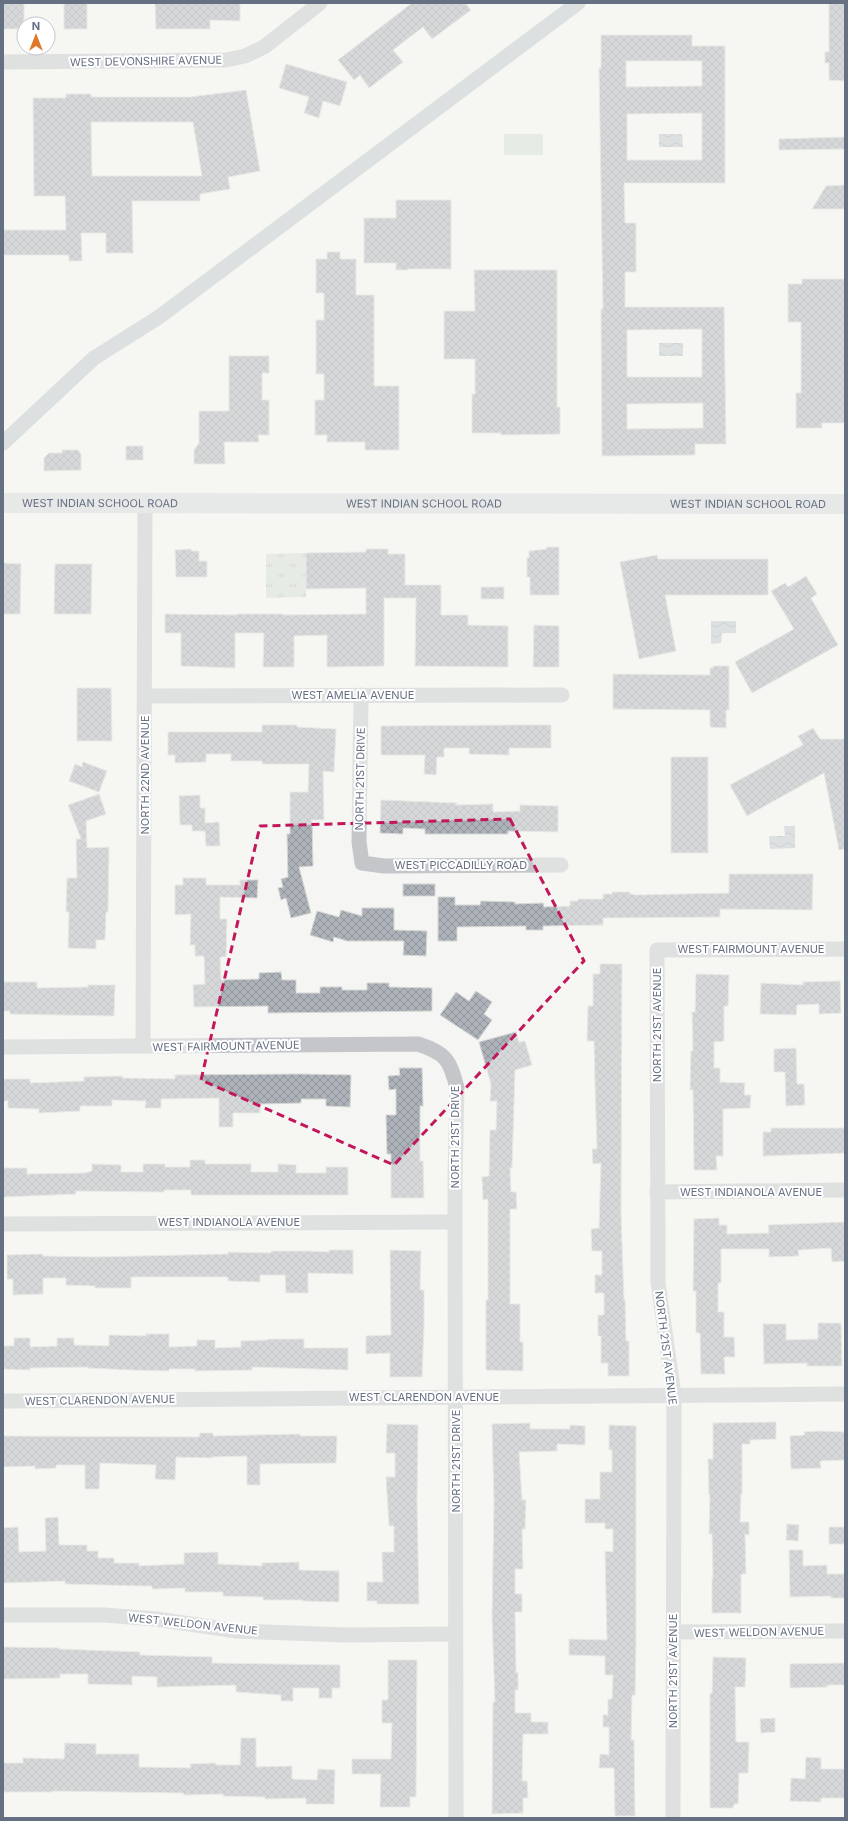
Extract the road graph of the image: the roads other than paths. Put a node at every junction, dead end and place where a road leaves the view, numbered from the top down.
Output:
1 (320, 3) edge
2 (3, 62) edge
3 (3, 504) edge
4 (145, 504) junction
5 (845, 504) edge
6 (361, 695) junction
7 (562, 695) dead end
8 (145, 696) junction
9 (362, 863) joint
10 (561, 865) dead end
11 (845, 949) edge
12 (657, 950) joint
13 (143, 1046) junction
14 (3, 1047) edge
15 (446, 1058) joint
16 (845, 1190) edge
17 (657, 1192) junction
18 (455, 1222) junction
19 (3, 1224) edge
20 (845, 1394) edge
21 (674, 1395) junction
22 (456, 1397) junction
23 (3, 1401) edge
24 (3, 1615) edge
25 (845, 1631) edge
26 (673, 1632) junction
27 (455, 1634) junction
28 (456, 1818) edge
29 (673, 1818) edge

1 - 2 street, WEST DEVONSHIRE AVENUE
3 - 4 main road, WEST INDIAN SCHOOL ROAD
4 - 5 main road, WEST INDIAN SCHOOL ROAD
4 - 8 street, NORTH 22ND AVENUE
6 - 7 street, WEST AMELIA AVENUE
6 - 8 street, WEST AMELIA AVENUE
6 - 9 street, NORTH 21ST DRIVE
8 - 13 street, NORTH 22ND AVENUE
9 - 10 street, WEST PICCADILLY ROAD
11 - 12 street, WEST FAIRMOUNT AVENUE
12 - 17 street, NORTH 21ST AVENUE
13 - 14 street, WEST FAIRMOUNT AVENUE
13 - 15 street, WEST FAIRMOUNT AVENUE
15 - 18 street, NORTH 21ST DRIVE
16 - 17 street, WEST INDIANOLA AVENUE
17 - 21 street, NORTH 21ST AVENUE
18 - 19 street, WEST INDIANOLA AVENUE
18 - 22 street, NORTH 21ST DRIVE
20 - 21 street, WEST CLARENDON AVENUE
21 - 22 street, WEST CLARENDON AVENUE
21 - 26 street, NORTH 21ST AVENUE
22 - 23 street, WEST CLARENDON AVENUE
22 - 27 street, NORTH 21ST DRIVE
24 - 27 street, WEST WELDON AVENUE
25 - 26 street, WEST WELDON AVENUE
26 - 29 street, NORTH 21ST AVENUE
27 - 28 street, NORTH 21ST DRIVE

